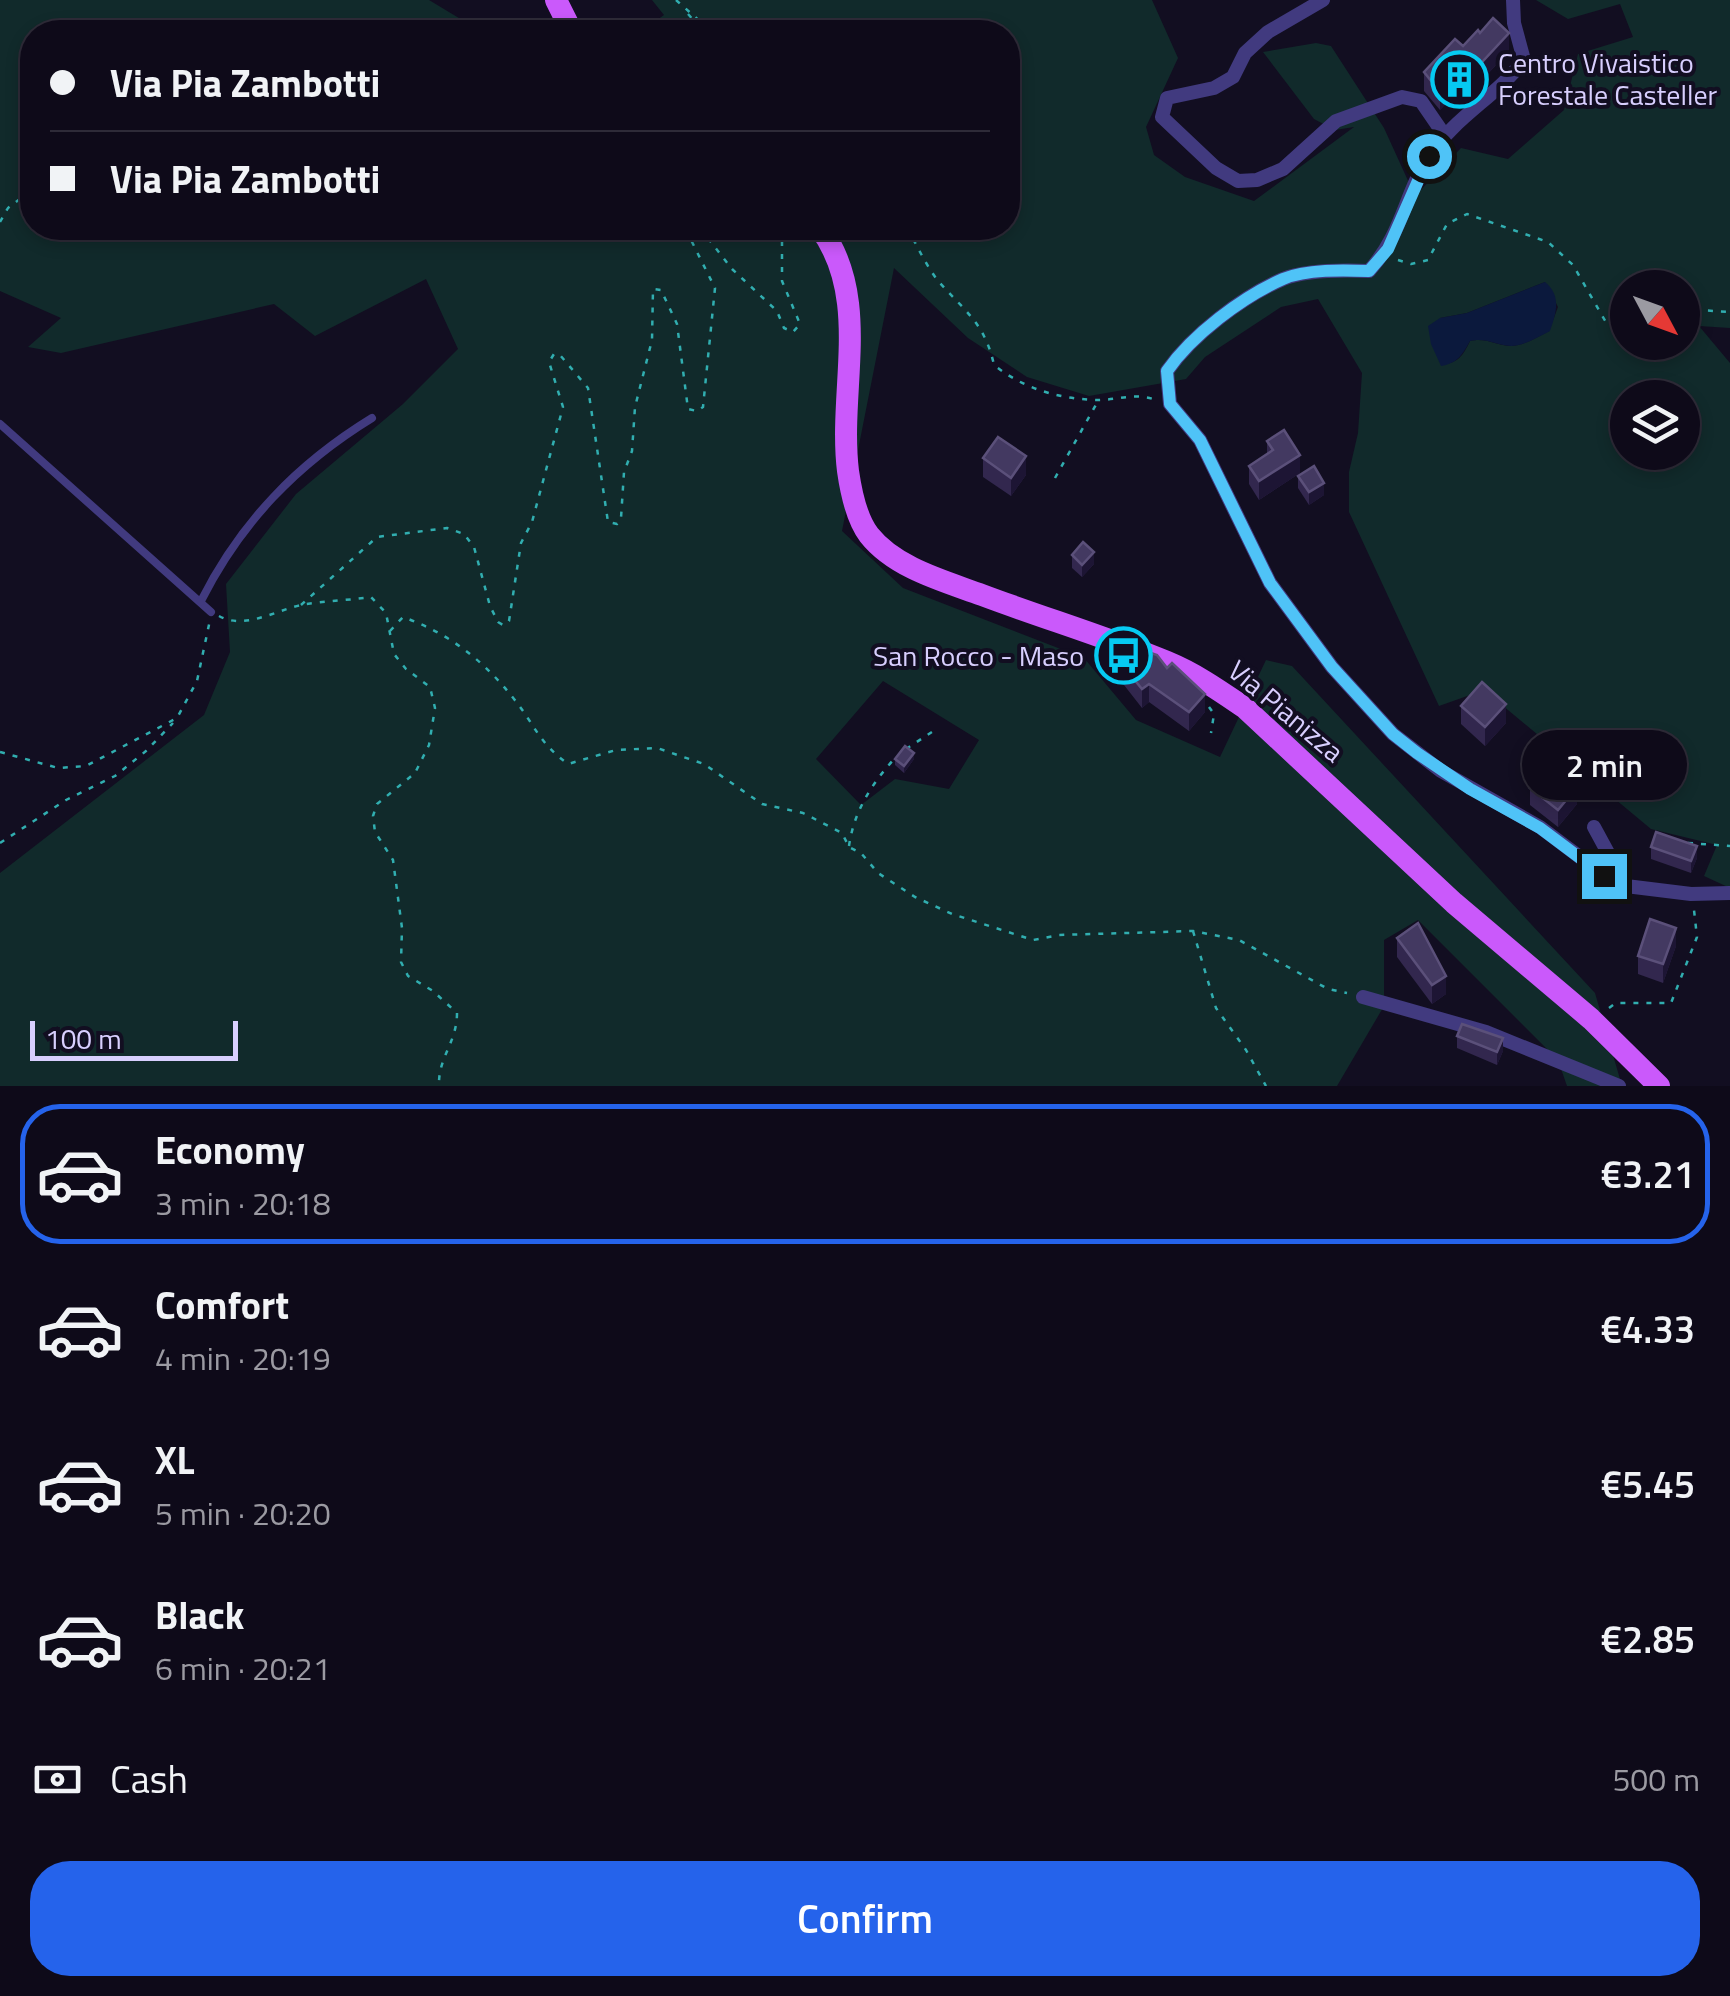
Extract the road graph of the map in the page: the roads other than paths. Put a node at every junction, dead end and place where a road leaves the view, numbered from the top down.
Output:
1 (1323, 0) edge
2 (1513, 0) edge
3 (1445, 136) junction
4 (827, 240) edge
5 (372, 418) dead end
6 (0, 424) edge
7 (201, 600) junction
8 (211, 612) road end
9 (1594, 827) dead end
10 (1626, 886) junction
11 (1730, 893) edge
12 (1363, 996) road end
13 (1618, 1086) edge
14 (1659, 1086) edge

1 - 3 street
2 - 3 street
3 - 10 street
4 - 14 main road, Via Pianizza
5 - 7 lane
6 - 7 lane
7 - 8 lane
9 - 10 street
10 - 11 street
12 - 13 street

